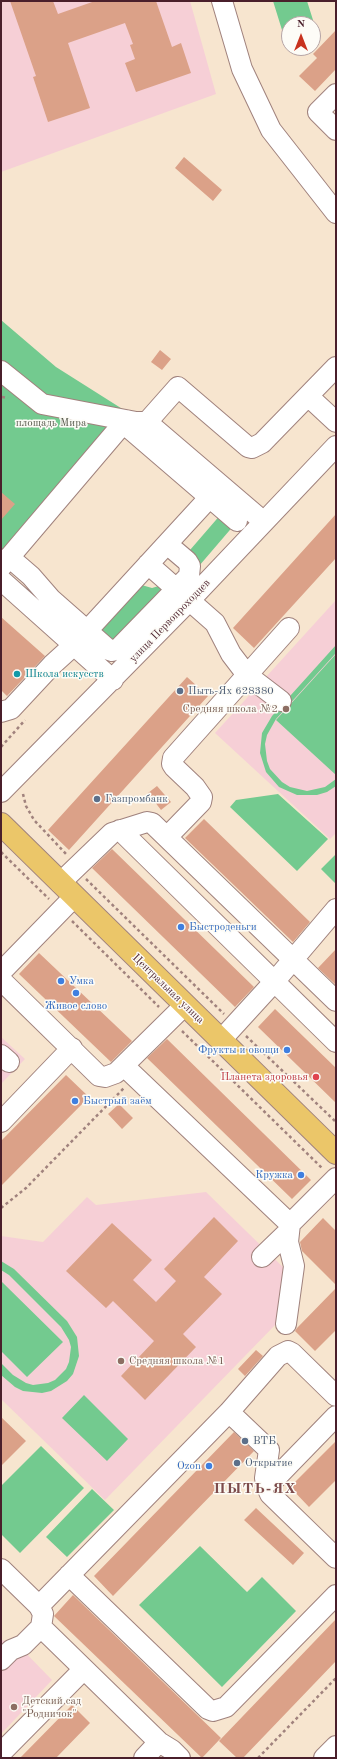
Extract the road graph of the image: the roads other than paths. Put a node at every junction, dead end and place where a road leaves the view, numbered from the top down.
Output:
1 (222, 1) edge
2 (336, 94) edge
3 (336, 130) edge
4 (336, 213) edge
5 (336, 367) edge
6 (1, 371) edge
7 (308, 396) junction
8 (125, 422) junction
9 (147, 422) junction
10 (336, 422) edge
11 (336, 446) edge
12 (209, 498) junction
13 (237, 521) dead end
14 (264, 522) junction
15 (167, 544) junction
16 (5, 562) edge
17 (148, 564) junction
18 (1, 580) edge
19 (183, 594) junction
20 (289, 628) dead end
21 (87, 630) junction
22 (74, 645) junction
23 (247, 675) junction
24 (113, 680) junction
25 (281, 701) dead end
26 (1, 712) edge
27 (1, 792) edge
28 (1, 824) edge
29 (120, 830) junction
30 (167, 837) junction
31 (65, 897) junction
32 (336, 909) edge
33 (294, 960) junction
34 (1, 972) edge
35 (1, 980) edge
36 (274, 982) junction
37 (336, 1001) edge
38 (178, 1012) junction
39 (228, 1033) junction
40 (336, 1042) edge
41 (72, 1048) junction
42 (130, 1072) junction
43 (1, 1122) edge
44 (336, 1153) edge
45 (332, 1186) edge
46 (289, 1228) junction
47 (262, 1257) dead end
48 (286, 1324) dead end
49 (336, 1396) edge
50 (229, 1412) junction
51 (336, 1416) edge
52 (269, 1450) junction
53 (286, 1466) junction
54 (267, 1487) junction
55 (336, 1558) edge
56 (1, 1569) edge
57 (69, 1575) junction
58 (336, 1595) edge
59 (39, 1606) junction
60 (41, 1627) junction
61 (3, 1655) edge
62 (84, 1669) junction
63 (159, 1742) junction
64 (336, 1746) edge
65 (1, 1753) edge
66 (144, 1758) edge
67 (180, 1758) edge
68 (324, 1758) edge

1 - 4 street
2 - 3 street
5 - 7 street
6 - 8 street
7 - 9 street
7 - 10 street
8 - 9 street
8 - 12 street
8 - 16 street
9 - 14 street
11 - 14 street, улица Первопроходцев
12 - 13 street
12 - 15 street
14 - 19 street, улица Первопроходцев
15 - 17 street
15 - 19 street
16 - 21 street
17 - 19 street
17 - 21 street
18 - 22 street
19 - 21 street
19 - 23 street
19 - 24 street, улица Первопроходцев
20 - 23 street
21 - 22 street
22 - 24 street
22 - 26 street
23 - 25 street
23 - 30 street
24 - 27 street, улица Первопроходцев
28 - 31 main road, Центральная улица
29 - 30 street
29 - 31 street
29 - 36 street
30 - 33 street
31 - 34 street
31 - 38 main road, Центральная улица
32 - 33 street
33 - 36 street
33 - 37 street
35 - 41 street
36 - 39 street
36 - 40 street
38 - 39 main road, Центральная улица
38 - 42 street
39 - 44 main road, Центральная улица
41 - 42 street
41 - 43 street
42 - 46 street
45 - 46 street
46 - 47 street
46 - 48 street
49 - 50 street
50 - 52 street
50 - 57 street
51 - 53 street
52 - 53 street
52 - 54 street
53 - 54 street
54 - 55 street
56 - 59 street
57 - 58 street
57 - 59 street
59 - 60 street
60 - 61 street
60 - 62 street
62 - 63 street
62 - 65 street
63 - 66 street
63 - 67 street
64 - 68 street

